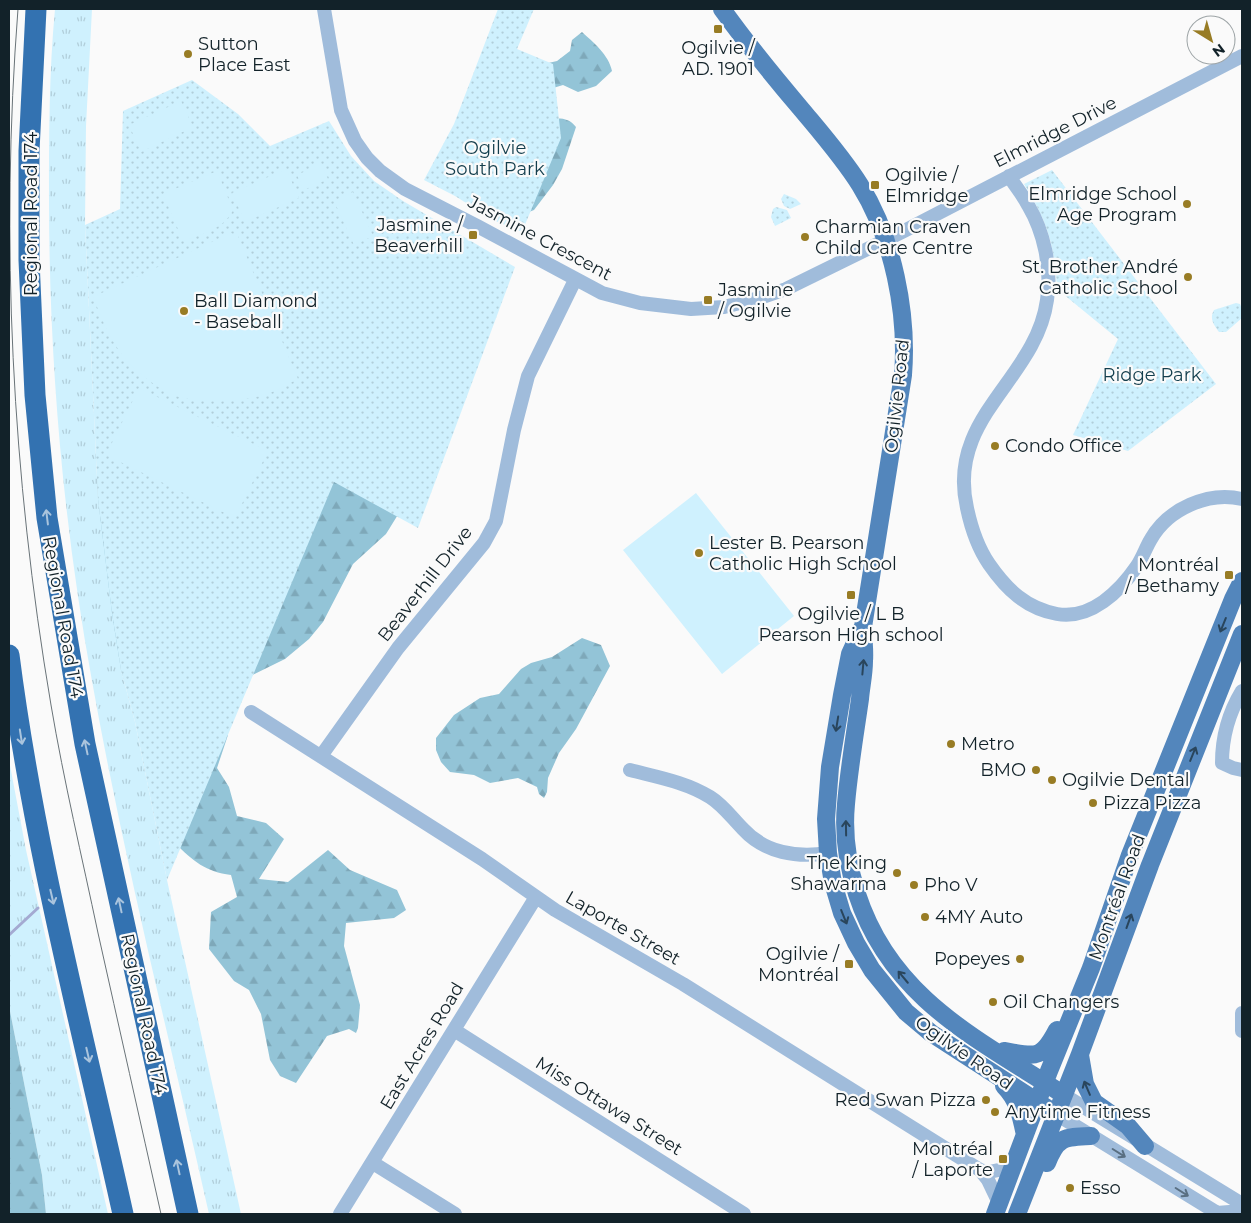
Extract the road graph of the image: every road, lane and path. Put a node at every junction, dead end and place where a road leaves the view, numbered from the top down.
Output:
1 (36, 9) edge
2 (324, 9) edge
3 (722, 9) edge
4 (1242, 56) edge
5 (1009, 176) junction
6 (884, 240) junction
7 (575, 280) junction
8 (1242, 499) edge
9 (1242, 581) edge
10 (863, 627) junction
11 (1242, 634) edge
12 (9, 655) edge
13 (1242, 691) edge
14 (251, 712) dead end
15 (321, 756) junction
16 (630, 770) dead end
17 (1242, 770) edge
18 (828, 853) junction
19 (1130, 855) junction
20 (1150, 865) junction
21 (536, 897) junction
22 (1091, 968) junction
23 (1242, 1013) edge
24 (454, 1030) junction
25 (1242, 1031) edge
26 (997, 1051) junction
27 (1080, 1054) junction
28 (989, 1072) junction
29 (1045, 1082) junction
30 (1064, 1095) junction
31 (1038, 1102) junction
32 (1056, 1114) junction
33 (1025, 1135) junction
34 (1091, 1136) junction
35 (1145, 1146) junction
36 (374, 1163) junction
37 (1013, 1167) junction
38 (980, 1170) junction
39 (1242, 1204) edge
40 (997, 1209) edge
41 (1242, 1211) edge
42 (1018, 1213) edge
43 (123, 1214) edge
44 (188, 1214) edge
45 (340, 1214) edge
46 (455, 1214) edge
47 (744, 1214) edge
48 (1218, 1214) edge

44 -> 1 highway, Regional Road 174
2 - 7 street, Jasmine Crescent
3 - 6 main road, Ogilvie Road
4 - 5 street, Elmridge Drive
5 - 6 street, Elmridge Drive
5 - 8 street
6 - 7 street, Jasmine Crescent
6 - 10 main road, Ogilvie Road
7 - 15 street, Beaverhill Drive
9 -> 19 main road, Montréal Road
10 -> 18 main road, Ogilvie Road
26 -> 10 main road, Ogilvie Road
20 -> 11 main road, Montréal Road
12 -> 43 highway
13 - 17 street
14 - 15 street, Laporte Street
15 - 21 street, Laporte Street
16 - 18 street
18 -> 28 main road, Ogilvie Road
19 - 20 main road
19 - 22 main road, Montréal Road
27 -> 20 main road, Montréal Road
21 - 24 street, East Acres Road
21 - 38 street, Laporte Street
22 - 26 main road
22 - 29 main road, Montréal Road
23 - 25 street
24 - 36 street, East Acres Road
24 - 47 street, Miss Ottawa Street
26 - 29 main road, Ogilvie Road
27 - 30 main road, Montréal Road
35 -> 27 main road
28 - 31 main road, Ogilvie Road
28 - 33 main road
29 - 30 main road, Ogilvie Road
29 - 31 main road, Montréal Road
30 - 32 main road, Montréal Road
30 - 35 street, Ogilvie Road
31 - 32 main road, Ogilvie Road
31 - 33 main road, Montréal Road
32 - 34 street, Ogilvie Road
32 - 42 main road, Montréal Road
33 - 37 main road, Montréal Road
34 - 42 main road
34 -> 48 street, Ogilvie Road
35 - 39 street, Ogilvie Road
36 - 45 street, East Acres Road
36 - 46 street
37 - 38 street
37 - 40 main road, Montréal Road
38 - 40 street, Laporte Street
41 - 48 street

